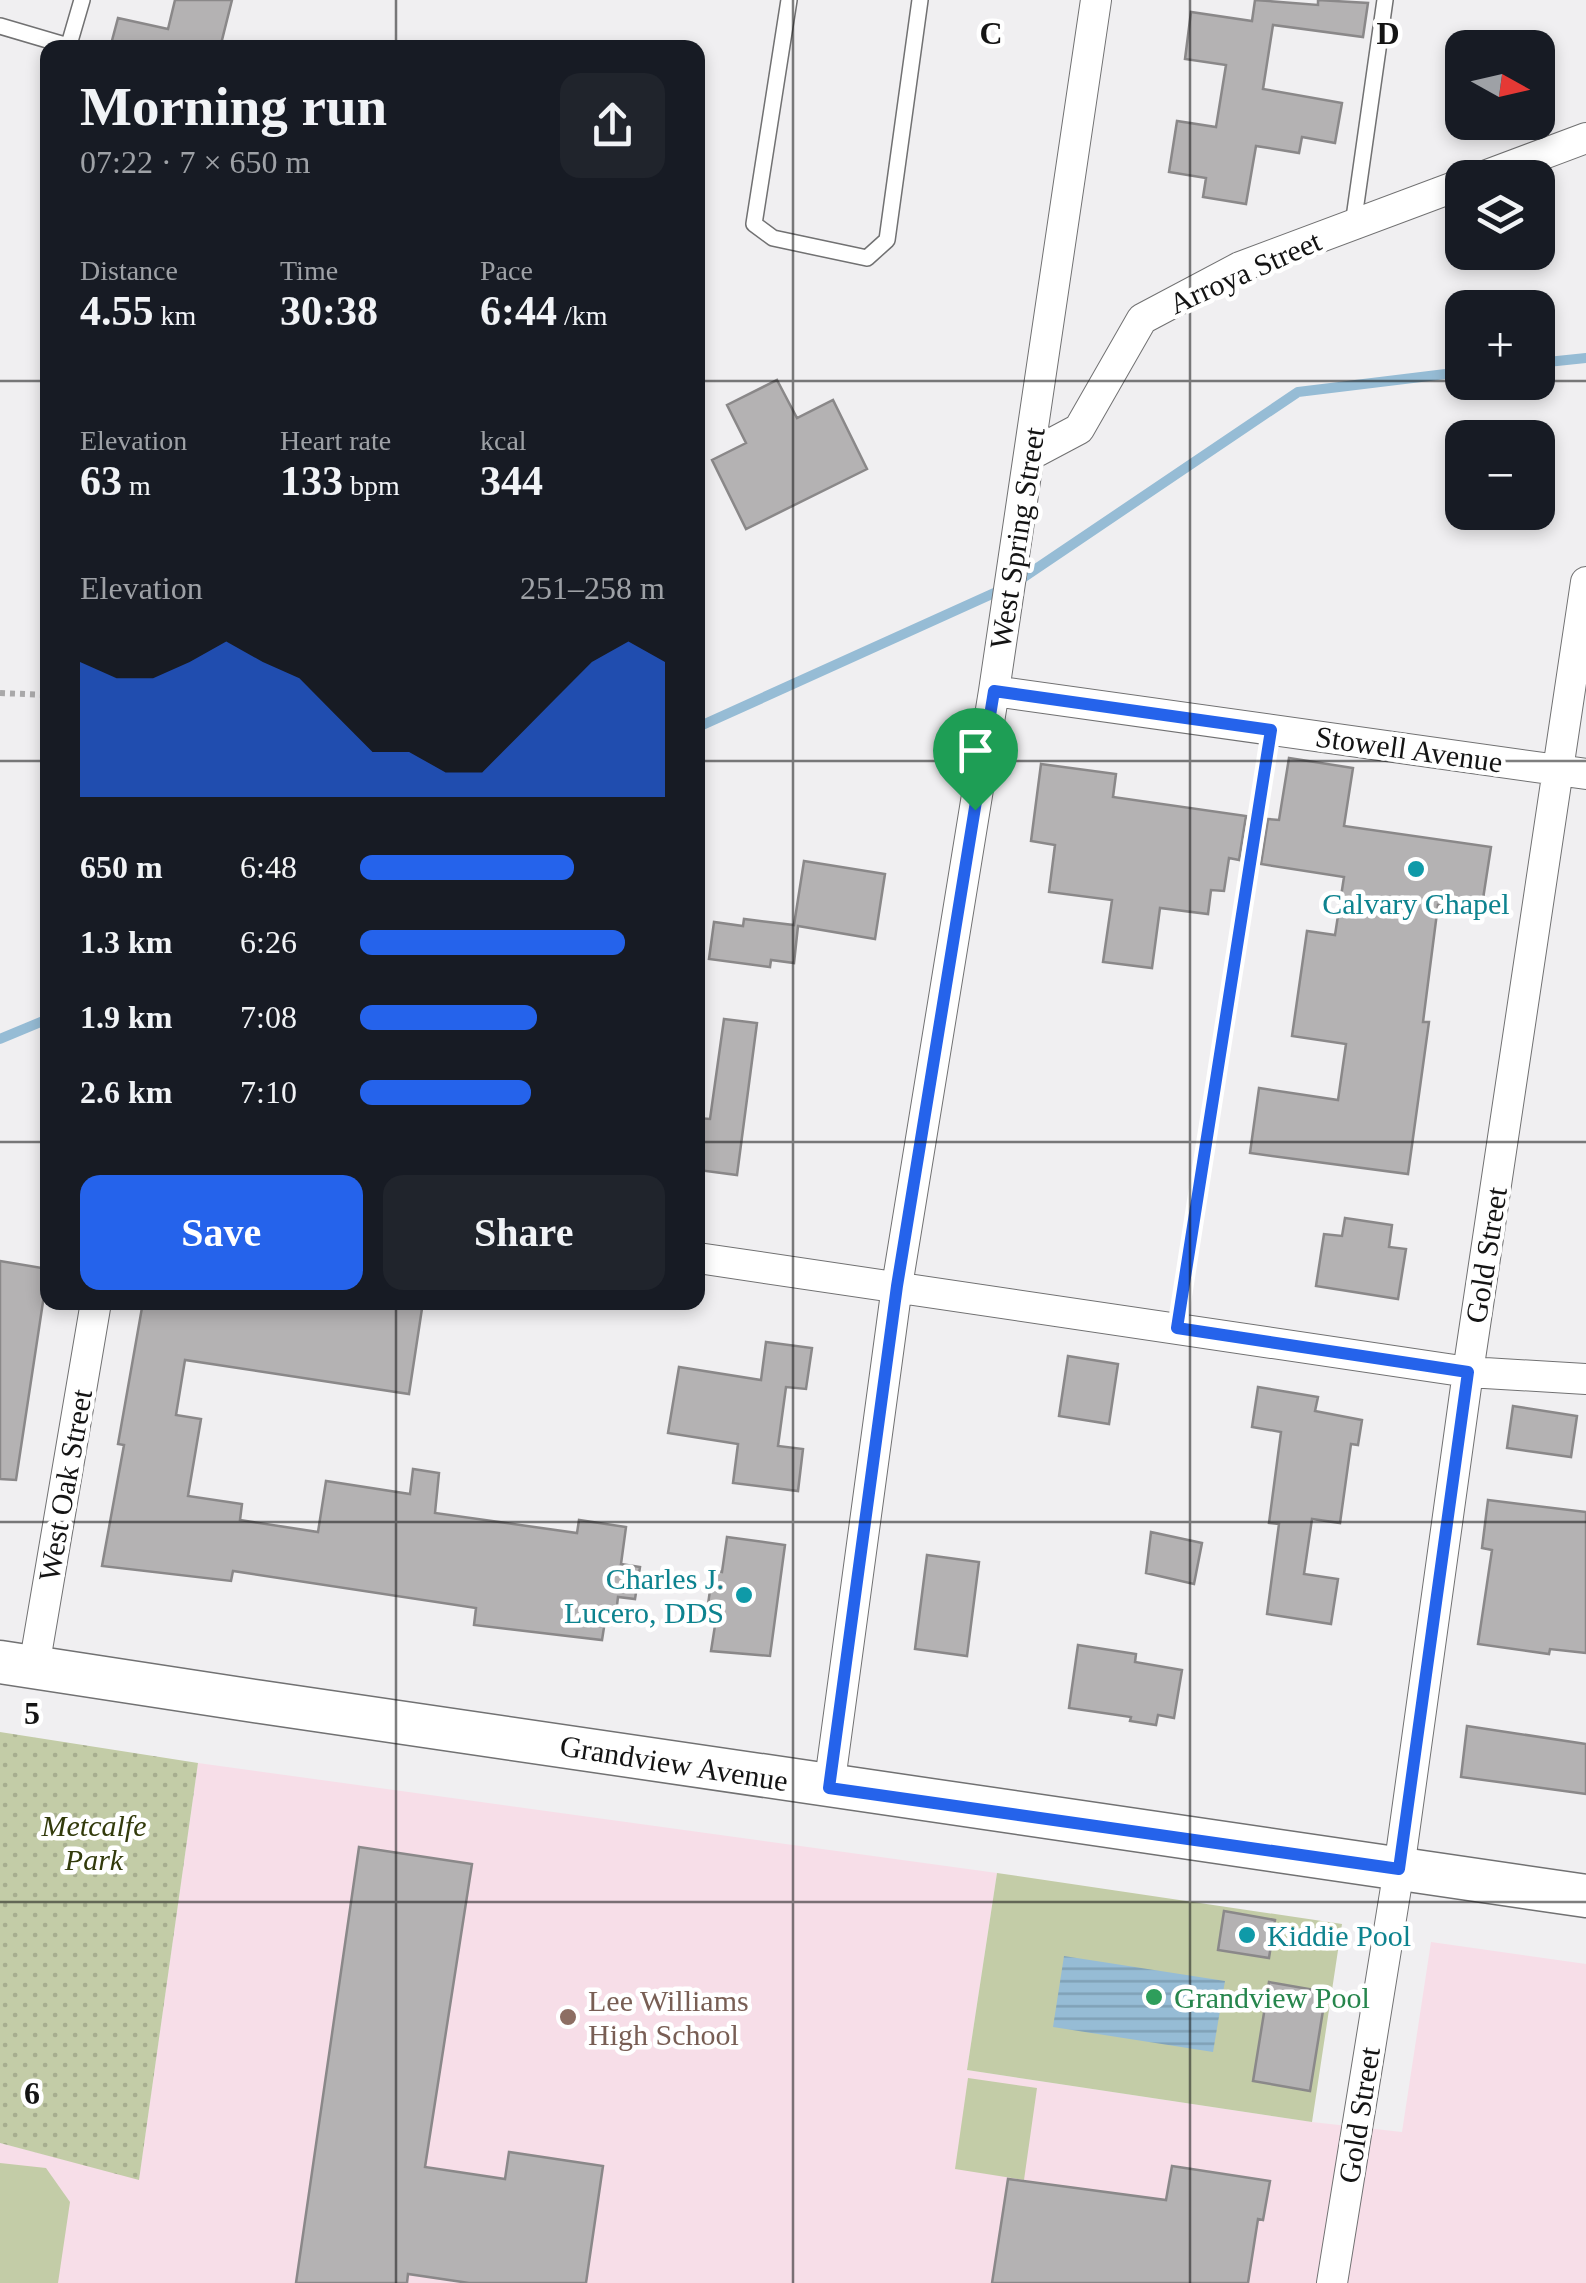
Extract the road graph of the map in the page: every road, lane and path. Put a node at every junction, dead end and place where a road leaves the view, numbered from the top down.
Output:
1 (82, 0) edge
2 (789, 0) edge
3 (920, 0) edge
4 (1096, 0) edge
5 (1385, 0) edge
6 (0, 26) edge
7 (45, 40) edge
8 (70, 40) edge
9 (1586, 138) edge
10 (1527, 160) edge
11 (1445, 190) edge
12 (1353, 225) junction
13 (1030, 455) junction
14 (1586, 582) edge
15 (994, 691) junction
16 (0, 693) edge
17 (40, 696) edge
18 (1271, 730) junction
19 (1573, 772) edge
20 (705, 1259) edge
21 (897, 1286) junction
22 (94, 1310) edge
23 (1177, 1328) junction
24 (1468, 1372) junction
25 (1586, 1379) edge
26 (17, 1665) edge
27 (829, 1788) junction
28 (1399, 1869) junction
29 (1586, 1896) edge
30 (1332, 2283) edge

1 - 8 lane
2 - 3 lane
4 - 13 street, West Spring Street
5 - 12 lane
6 - 7 lane
9 - 10 street
11 - 12 street, Arroya Street
12 - 13 street, Arroya Street
13 - 15 street, West Spring Street
14 - 19 street, Gold Street
15 - 18 street, Stowell Avenue
15 - 21 street, West Spring Street
16 - 17 path
18 - 19 street, Stowell Avenue
18 - 23 lane
19 - 24 street, Gold Street
20 - 21 street
21 - 23 street
21 - 27 street, West Spring Street
22 - 26 street, West Oak Street
23 - 24 street
24 - 25 street
24 - 28 street, Gold Street
26 - 27 main road, Grandview Avenue
27 - 28 main road, Grandview Avenue
28 - 29 main road, Grandview Avenue
28 - 30 street, Gold Street

